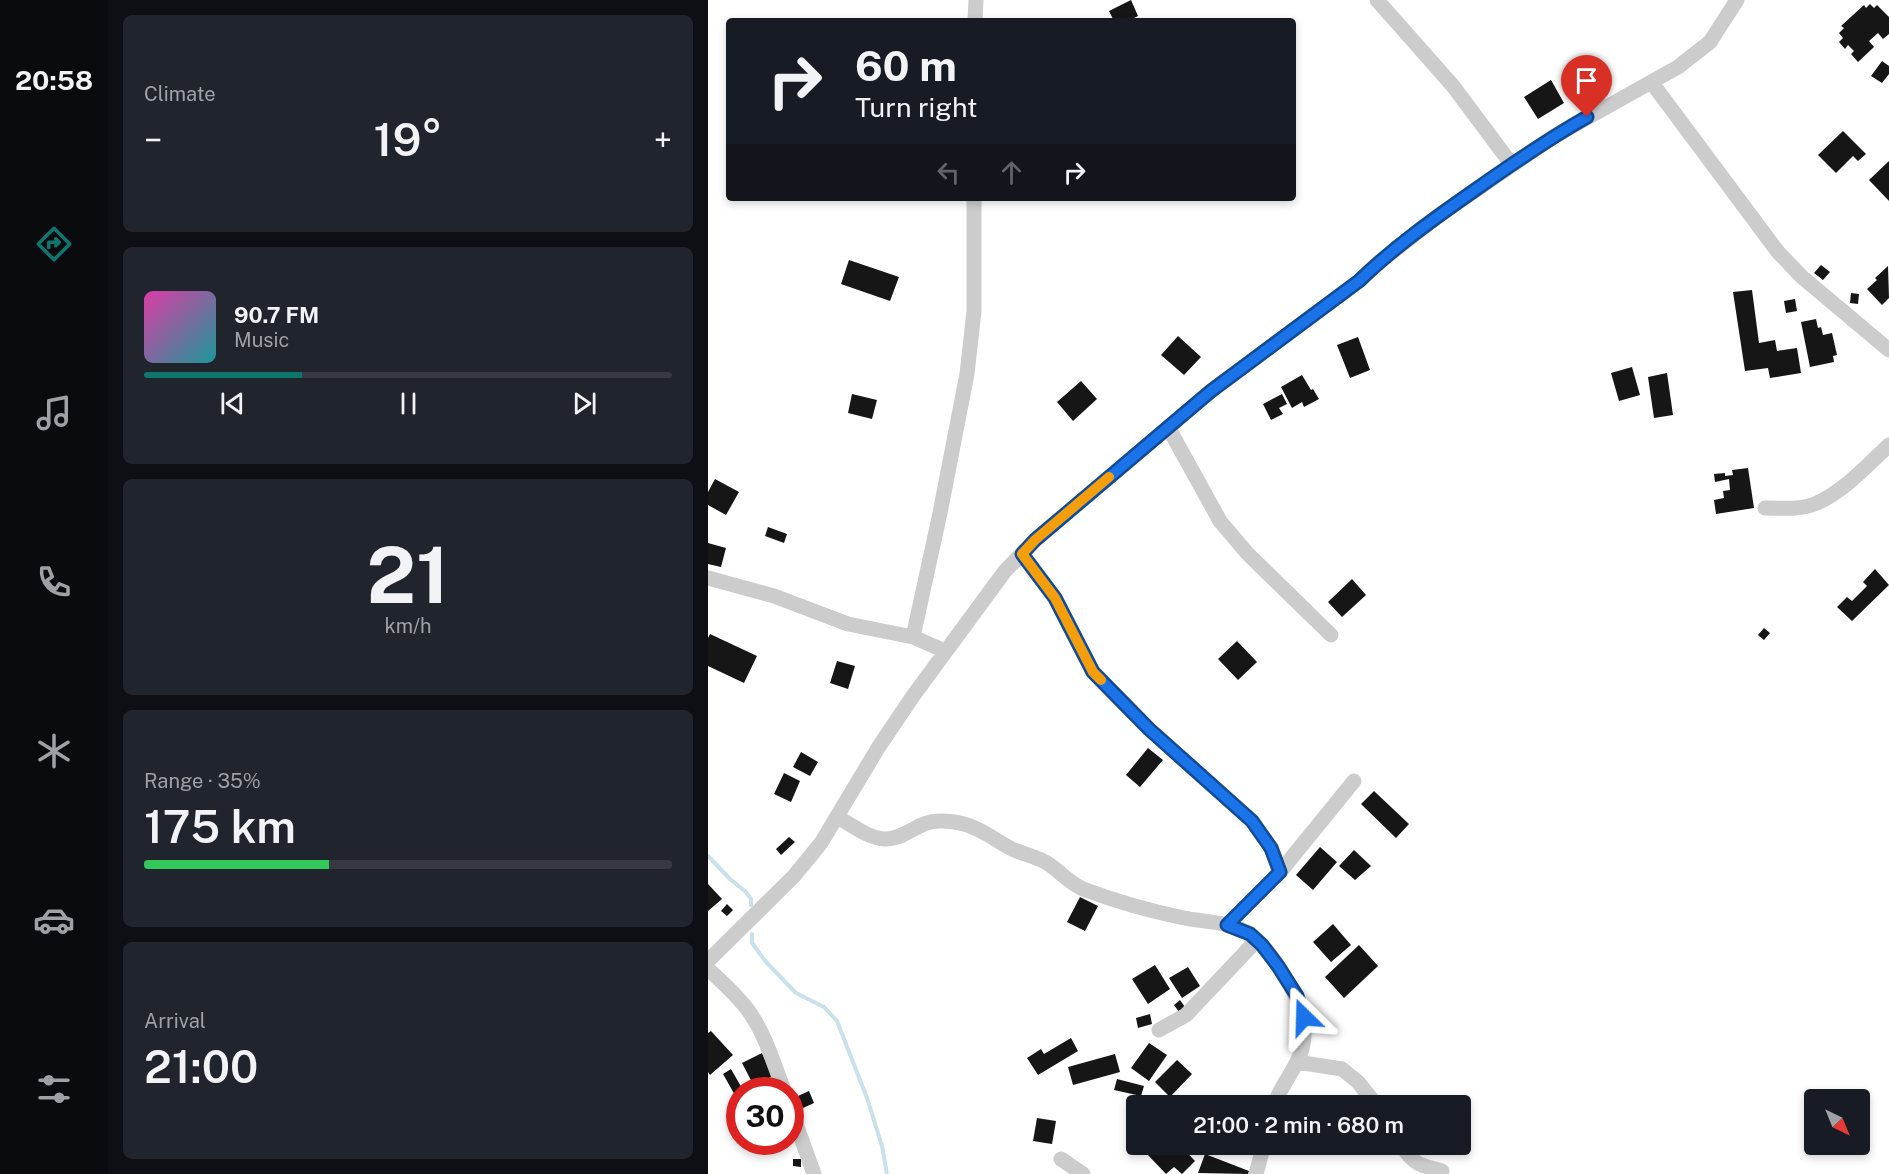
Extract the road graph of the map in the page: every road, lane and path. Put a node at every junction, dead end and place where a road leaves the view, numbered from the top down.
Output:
1 (976, 0) edge
2 (1377, 0) edge
3 (1737, 0) edge
4 (975, 18) edge
5 (1652, 83) junction
6 (1512, 165) junction
7 (974, 201) edge
8 (1889, 350) edge
9 (1168, 428) junction
10 (1889, 445) edge
11 (1765, 508) dead end
12 (1022, 554) junction
13 (708, 578) edge
14 (1331, 635) dead end
15 (913, 637) junction
16 (945, 651) junction
17 (1354, 781) dead end
18 (837, 816) junction
19 (1280, 872) junction
20 (1227, 925) junction
21 (1257, 941) junction
22 (708, 961) edge
23 (708, 969) edge
24 (1159, 1030) dead end
25 (1297, 1062) junction
26 (779, 1077) edge
27 (1277, 1095) edge
28 (1368, 1095) edge
29 (804, 1146) edge
30 (1261, 1155) edge
31 (1407, 1155) edge
32 (1061, 1159) dead end
33 (1442, 1171) dead end
34 (814, 1174) edge
35 (1083, 1174) edge
36 (1257, 1174) edge

1 - 4 street
2 - 6 street
3 - 5 street
5 - 6 street
5 - 8 street
6 - 9 street
7 - 15 street
9 - 12 street
9 - 14 street
10 - 11 street
12 - 16 street
12 - 19 street
13 - 15 street
15 - 16 street
16 - 18 street
17 - 19 street
18 - 20 street
18 - 22 street
19 - 20 street
20 - 21 street
21 - 24 street
21 - 25 street
23 - 26 street
25 - 27 street
25 - 28 street
29 - 34 street
30 - 36 street
31 - 33 street
32 - 35 street

